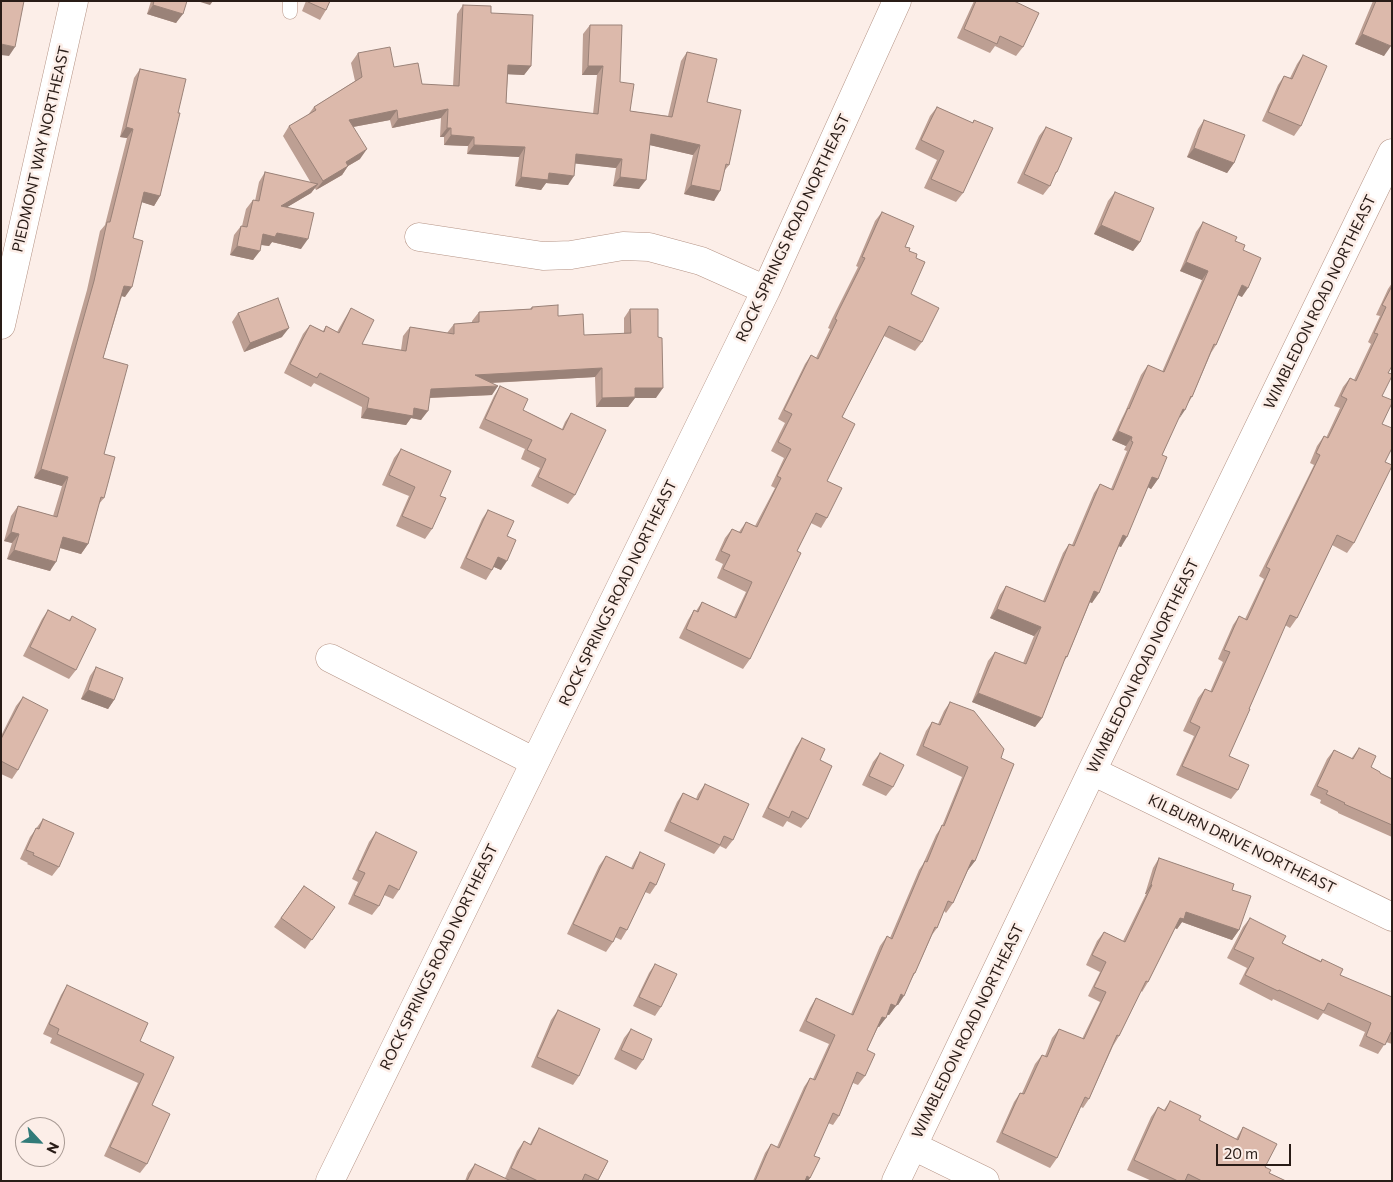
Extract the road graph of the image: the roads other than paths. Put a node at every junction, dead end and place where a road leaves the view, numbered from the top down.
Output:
1 (74, 1) edge
2 (897, 1) edge
3 (1392, 153) edge
4 (419, 237) dead end
5 (766, 290) junction
6 (1, 325) edge
7 (330, 658) dead end
8 (535, 762) junction
9 (1092, 771) junction
10 (1392, 917) edge
11 (913, 1146) junction
12 (330, 1181) edge
13 (896, 1181) edge
14 (985, 1181) edge

1 - 6 street, PIEDMONT WAY NORTHEAST
2 - 5 street, ROCK SPRINGS ROAD NORTHEAST
3 - 9 street, WIMBLEDON ROAD NORTHEAST
4 - 5 street
5 - 8 street, ROCK SPRINGS ROAD NORTHEAST
7 - 8 street
8 - 12 street, ROCK SPRINGS ROAD NORTHEAST
9 - 10 street, KILBURN DRIVE NORTHEAST
9 - 11 street, WIMBLEDON ROAD NORTHEAST
11 - 13 street, WIMBLEDON ROAD NORTHEAST
11 - 14 street

